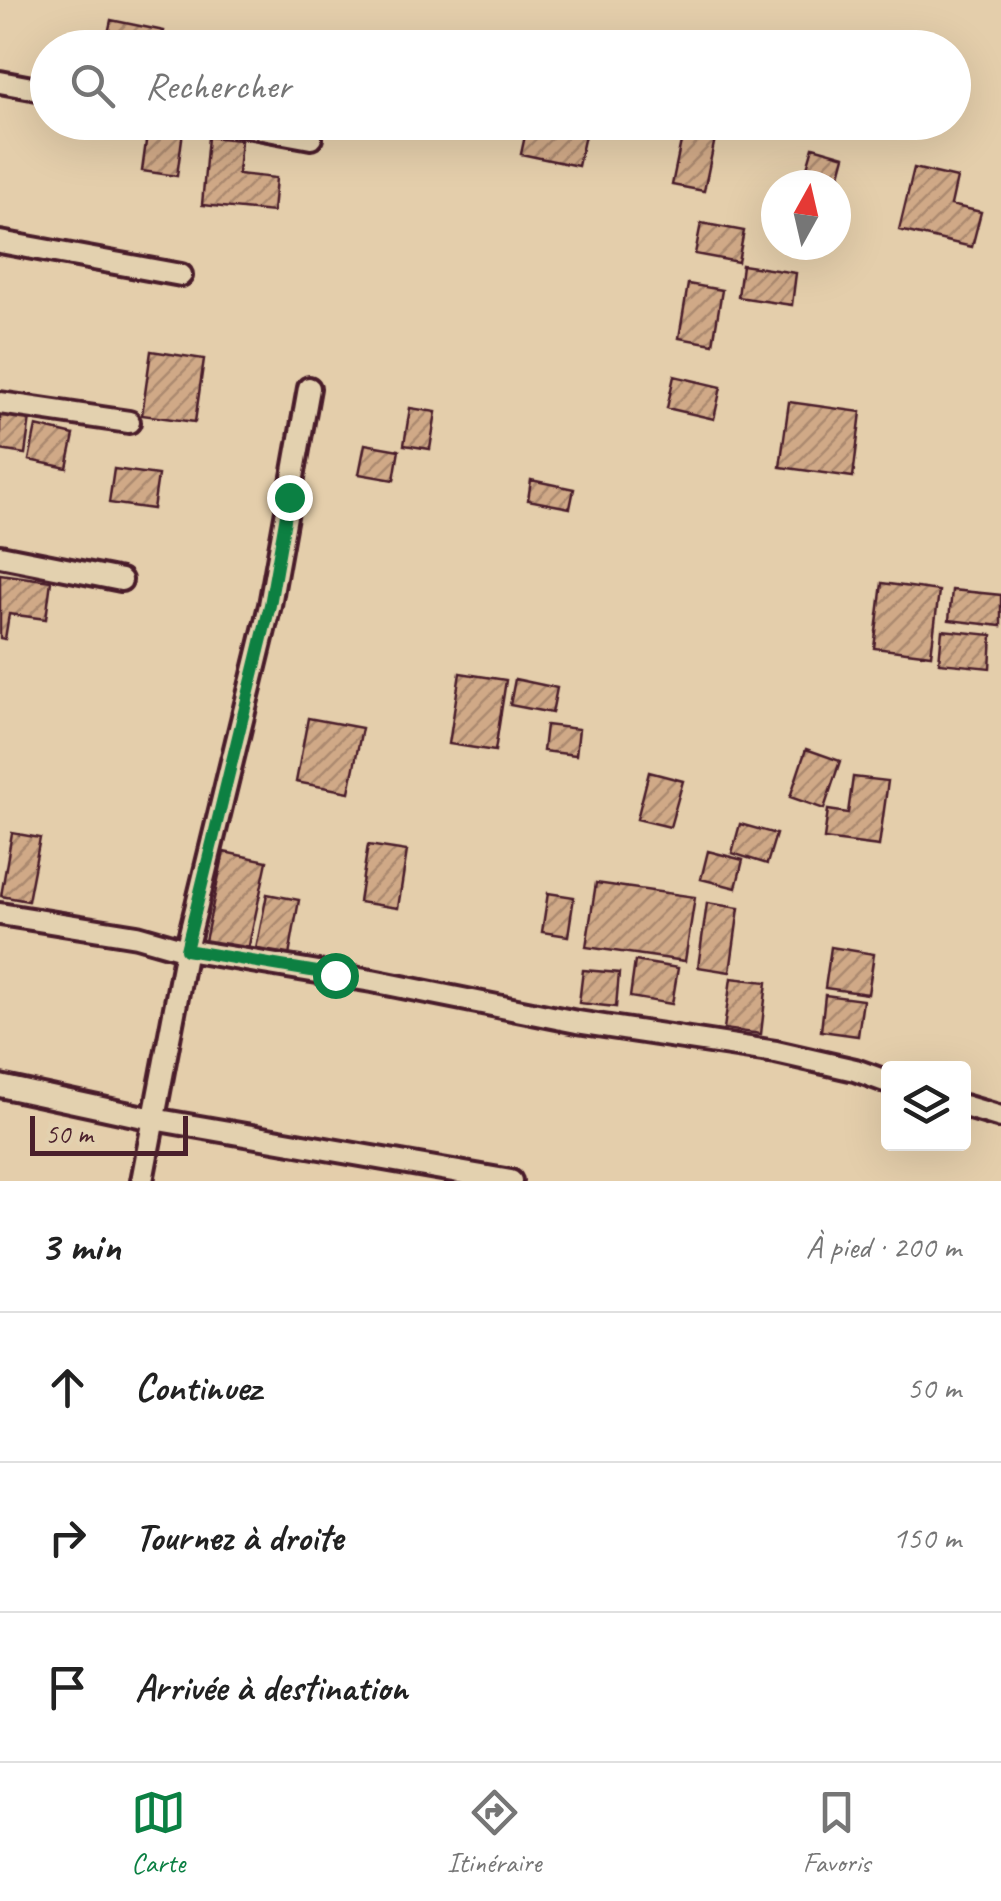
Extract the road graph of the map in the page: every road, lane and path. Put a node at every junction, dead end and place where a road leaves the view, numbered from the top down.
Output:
1 (0, 82) edge
2 (30, 88) edge
3 (0, 242) edge
4 (181, 274) dead end
5 (309, 388) dead end
6 (0, 402) edge
7 (129, 422) dead end
8 (0, 556) edge
9 (121, 580) dead end
10 (0, 914) edge
11 (186, 950) junction
12 (881, 1079) edge
13 (0, 1086) edge
14 (971, 1108) edge
15 (1001, 1118) edge
16 (153, 1119) junction
17 (142, 1181) edge
18 (512, 1181) edge

1 - 2 street
3 - 4 street
5 - 11 street
6 - 7 street
8 - 9 street
10 - 11 street
11 - 12 street
11 - 16 street
13 - 16 street
14 - 15 street
16 - 17 street
16 - 18 street

